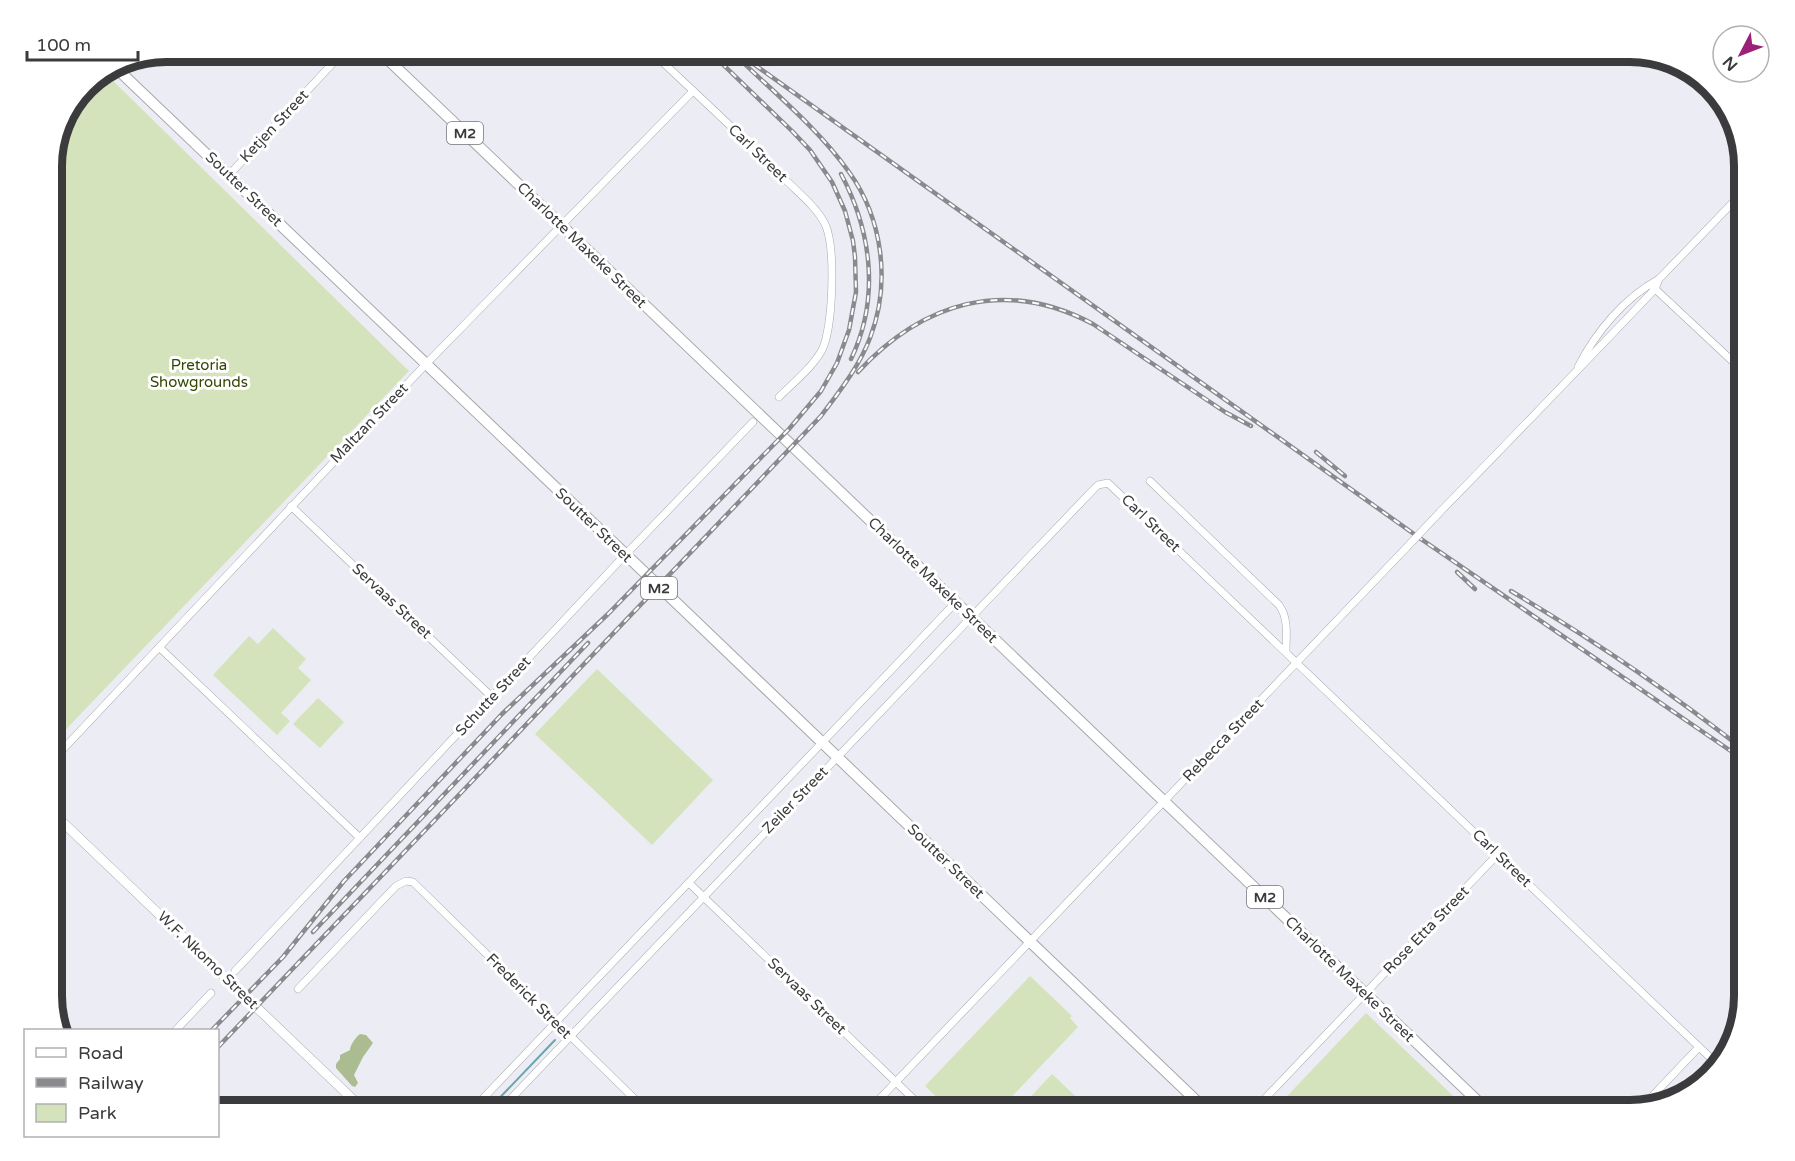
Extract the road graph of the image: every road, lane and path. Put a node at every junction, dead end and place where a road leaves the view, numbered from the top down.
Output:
1 (334, 62) edge
2 (391, 62) edge
3 (663, 62) edge
4 (120, 72) edge
5 (693, 91) junction
6 (229, 176) junction
7 (1734, 201) edge
8 (561, 225) junction
9 (1652, 286) junction
10 (427, 363) junction
11 (1734, 363) edge
12 (1577, 369) junction
13 (779, 397) dead end
14 (753, 422) dead end
15 (1150, 481) dead end
16 (1091, 492) joint
17 (291, 506) junction
18 (625, 555) junction
19 (956, 602) junction
20 (970, 616) junction
21 (160, 648) junction
22 (1286, 652) junction
23 (1297, 662) junction
24 (492, 697) junction
25 (822, 743) junction
26 (62, 750) edge
27 (836, 756) junction
28 (1164, 801) junction
29 (62, 822) edge
30 (360, 838) junction
31 (1498, 854) junction
32 (689, 883) junction
33 (704, 896) junction
34 (1030, 942) junction
35 (235, 971) dead end
36 (298, 989) dead end
37 (211, 993) dead end
38 (1365, 993) junction
39 (556, 1022) junction
40 (177, 1029) edge
41 (569, 1036) junction
42 (1699, 1047) junction
43 (1712, 1059) edge
44 (896, 1082) junction
45 (1651, 1098) edge
46 (354, 1100) edge
47 (482, 1100) edge
48 (509, 1100) edge
49 (636, 1100) edge
50 (879, 1100) edge
51 (915, 1100) edge
52 (1196, 1100) edge
53 (1263, 1100) edge
54 (1477, 1100) edge

1 - 6 street, Ketjen Street
2 - 8 main road, Charlotte Maxeke Street / M2
3 - 5 street, Carl Street
4 - 6 main road, Soutter Street / M2
5 - 8 street, Maltzan Street
5 - 13 street, Carl Street
6 - 10 main road, Soutter Street / M2
7 - 9 street, Rebecca Street
8 - 10 street, Maltzan Street
8 - 19 main road, Charlotte Maxeke Street / M2
9 - 11 street
9 - 12 street, Rebecca Street
9 - 12 street, Rebecca Street
10 - 17 street, Maltzan Street
10 - 18 main road, Soutter Street / M2
12 - 23 street, Rebecca Street, bridge
14 - 18 street, Schutte Street
15 - 22 street, Carl Street
16 - 20 street, Zeiler Street
16 - 22 street, Carl Street
17 - 21 street, Maltzan Street
17 - 24 street, Servaas Street
18 - 24 street, Schutte Street
18 - 25 main road, Soutter Street / M2
19 - 20 main road, Charlotte Maxeke Street / M2
19 - 25 street, Zeiler Street
20 - 27 street, Zeiler Street
20 - 28 main road, Charlotte Maxeke Street / M2
21 - 26 street, Maltzan Street
21 - 30 street
22 - 23 street, Carl Street
23 - 28 street, Rebecca Street
23 - 31 street, Carl Street
24 - 30 street, Schutte Street
25 - 27 main road, Soutter Street / M2
25 - 32 street, Zeiler Street
27 - 33 street, Zeiler Street
27 - 34 main road, Soutter Street / M2
28 - 34 street, Rebecca Street
28 - 38 main road, Charlotte Maxeke Street / M2
29 - 46 main road, W.F. Nkomo Street
30 - 35 street, Schutte Street
31 - 38 street, Rose Etta Street
31 - 42 street, Carl Street
32 - 33 street, Servaas Street
32 - 39 street, Zeiler Street
33 - 41 street, Zeiler Street
33 - 44 street, Servaas Street
34 - 44 street, Rebecca Street
34 - 52 main road, Soutter Street / M2
36 - 39 street, Frederick Street
37 - 40 street
38 - 53 street, Rose Etta Street
38 - 54 main road, Charlotte Maxeke Street / M2
39 - 41 street, Frederick Street
39 - 47 street, Zeiler Street
41 - 48 street, Zeiler Street
41 - 49 street, Frederick Street
42 - 43 street, Carl Street
42 - 45 street
44 - 50 street, Rebecca Street
44 - 51 street, Servaas Street

